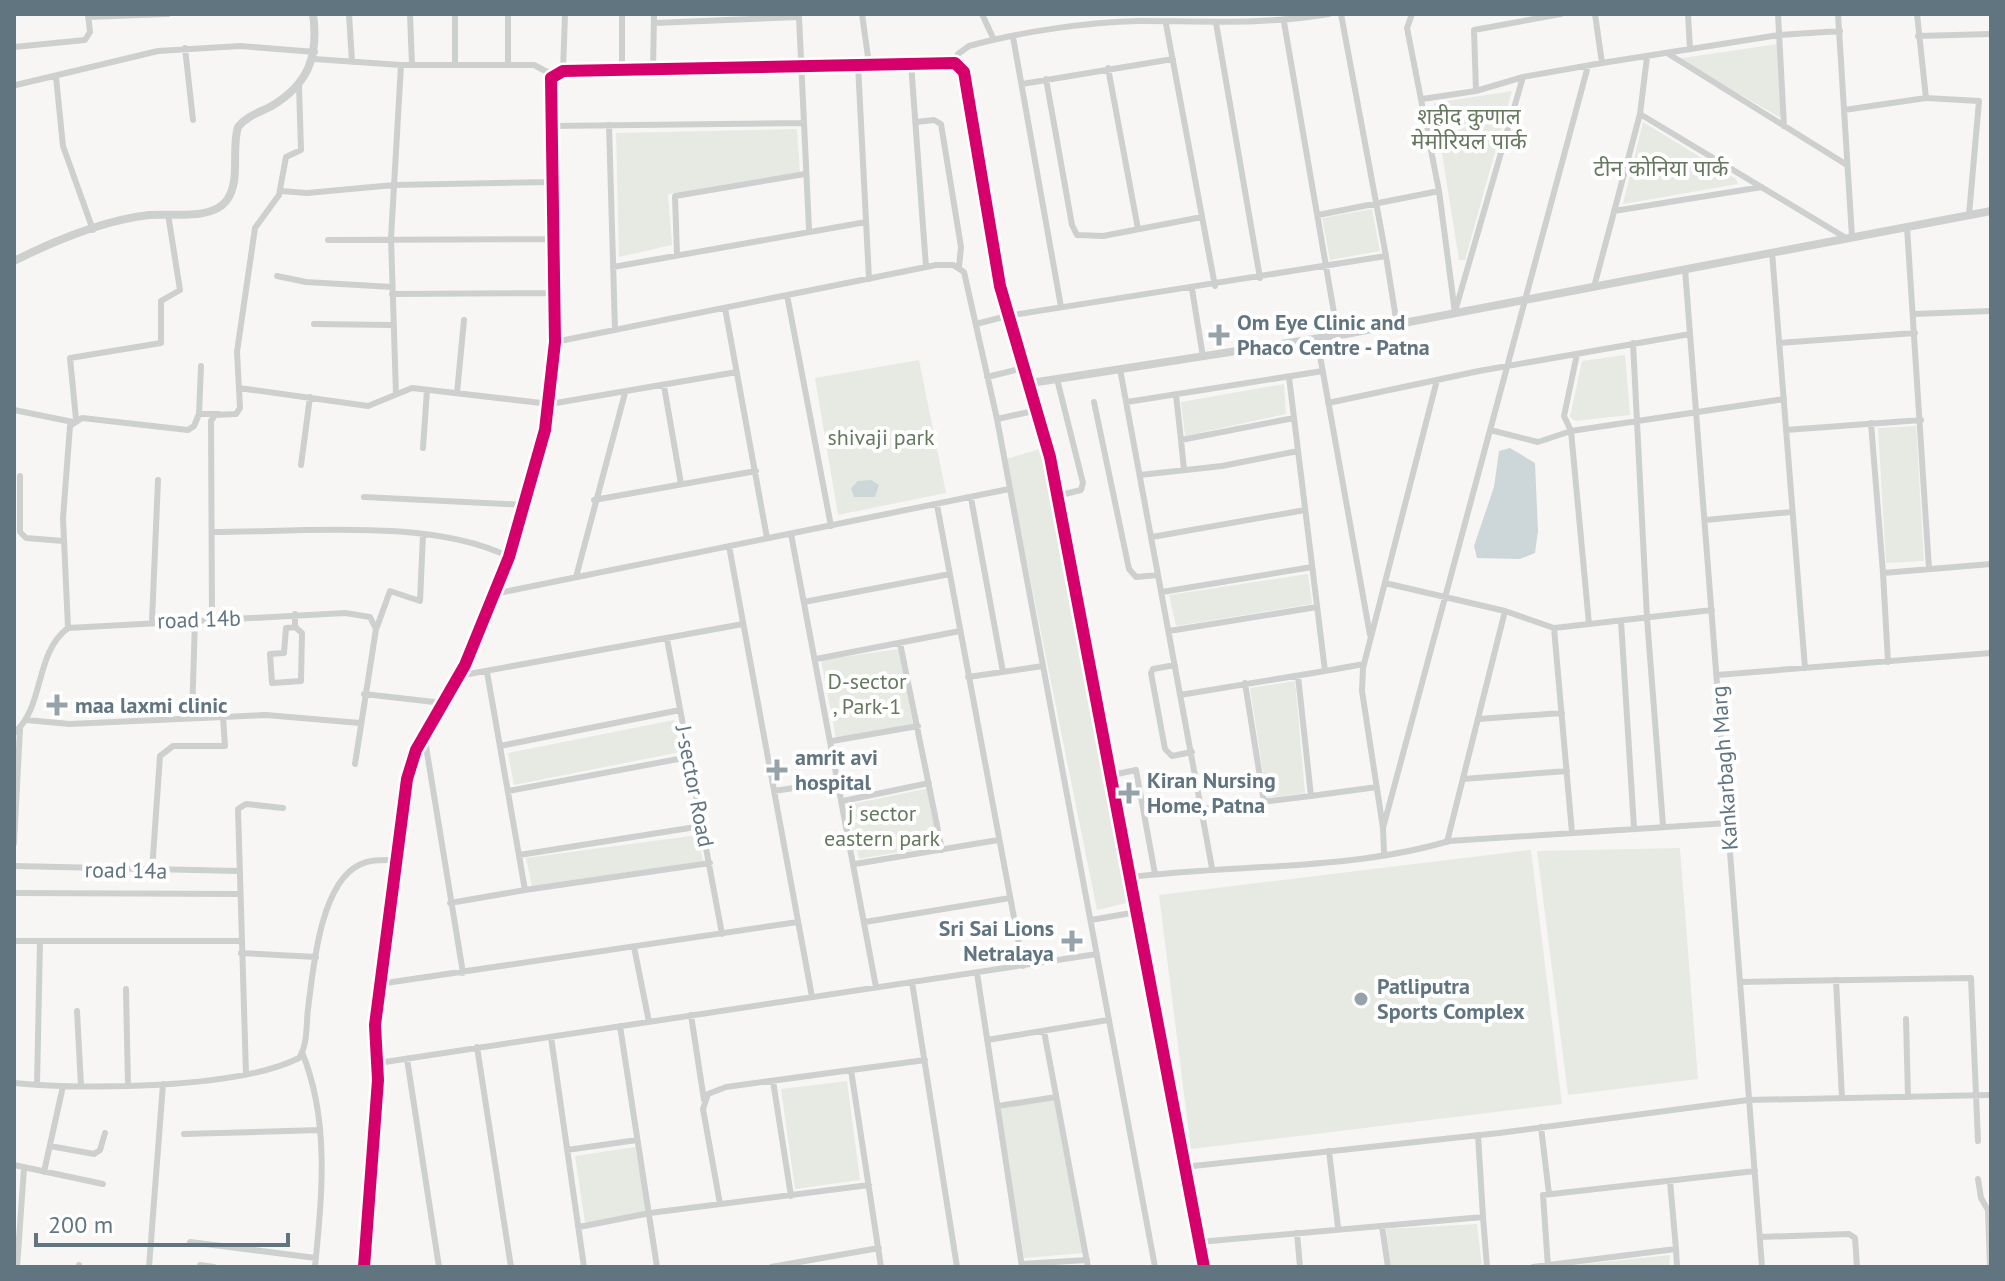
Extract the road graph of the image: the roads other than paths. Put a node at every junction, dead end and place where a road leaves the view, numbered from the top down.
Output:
1 (168, 14) edge
2 (313, 14) edge
3 (349, 14) edge
4 (410, 14) edge
5 (455, 14) edge
6 (508, 14) edge
7 (565, 14) edge
8 (622, 14) edge
9 (654, 14) edge
10 (862, 14) edge
11 (982, 14) edge
12 (1329, 14) edge
13 (1341, 14) edge
14 (1412, 14) edge
15 (1561, 14) edge
16 (1595, 14) edge
17 (1688, 14) edge
18 (1778, 14) edge
19 (1838, 14) edge
20 (1917, 14) edge
21 (88, 16) edge
22 (1284, 22) junction
23 (654, 23) junction
24 (1216, 23) junction
25 (1166, 24) junction
26 (1840, 31) junction
27 (1991, 34) edge
28 (1779, 35) junction
29 (1918, 36) junction
30 (1013, 37) junction
31 (994, 40) junction
32 (14, 47) edge
33 (185, 48) junction
34 (1690, 49) junction
35 (1667, 53) junction
36 (315, 55) junction
37 (1647, 57) junction
38 (1173, 59) junction
39 (352, 62) junction
40 (911, 63) junction
41 (955, 63) junction
42 (1602, 63) junction
43 (869, 64) junction
44 (401, 65) junction
45 (412, 65) junction
46 (455, 65) junction
47 (508, 65) junction
48 (858, 65) junction
49 (800, 66) junction
50 (1588, 66) junction
51 (1108, 68) junction
52 (563, 71) junction
53 (622, 71) junction
54 (653, 71) junction
55 (553, 75) junction
56 (56, 77) junction
57 (1523, 77) junction
58 (1046, 79) junction
59 (1022, 84) junction
60 (16, 85) dead end
61 (299, 86) junction
62 (1476, 91) junction
63 (1926, 98) junction
64 (1422, 99) junction
65 (1844, 110) junction
66 (1640, 114) junction
67 (193, 120) dead end
68 (916, 122) junction
69 (803, 123) junction
70 (609, 125) junction
71 (551, 126) junction
72 (1784, 127) junction
73 (1847, 165) junction
74 (805, 174) junction
75 (552, 182) junction
76 (394, 185) junction
77 (1762, 187) junction
78 (281, 191) junction
79 (1439, 191) junction
80 (1377, 204) junction
81 (1614, 211) junction
82 (1991, 211) edge
83 (168, 214) junction
84 (1318, 215) junction
85 (1969, 215) junction
86 (1202, 217) junction
87 (866, 222) junction
88 (1907, 227) junction
89 (809, 229) junction
90 (1138, 229) junction
91 (93, 230) junction
92 (1849, 237) junction
93 (391, 238) junction
94 (553, 239) junction
95 (328, 240) dead end
96 (1772, 252) junction
97 (677, 254) junction
98 (1386, 256) junction
99 (14, 261) edge
100 (613, 267) junction
101 (926, 267) junction
102 (959, 267) junction
103 (1326, 267) junction
104 (1685, 269) junction
105 (277, 276) dead end
106 (1260, 278) junction
107 (869, 279) junction
108 (1215, 286) junction
109 (1594, 287) junction
110 (1192, 289) junction
111 (392, 291) junction
112 (554, 293) junction
113 (787, 295) junction
114 (1523, 300) junction
115 (1061, 307) junction
116 (725, 308) junction
117 (1991, 311) edge
118 (1455, 313) junction
119 (1914, 314) junction
120 (1007, 316) junction
121 (464, 320) dead end
122 (314, 324) dead end
123 (976, 324) junction
124 (392, 325) junction
125 (1397, 325) junction
126 (615, 330) junction
127 (1915, 333) junction
128 (1690, 334) junction
129 (1338, 336) junction
130 (1317, 339) junction
131 (555, 342) junction
132 (1633, 343) junction
133 (1779, 343) junction
134 (1577, 354) junction
135 (1203, 357) junction
136 (201, 366) dead end
137 (1509, 366) junction
138 (1024, 368) junction
139 (1120, 369) junction
140 (1323, 371) junction
141 (737, 372) junction
142 (987, 377) junction
143 (1289, 377) junction
144 (1057, 379) junction
145 (1437, 380) junction
146 (1031, 383) junction
147 (664, 386) junction
148 (239, 388) junction
149 (427, 390) junction
150 (457, 393) junction
151 (625, 393) junction
152 (396, 394) junction
153 (1176, 395) junction
154 (310, 397) junction
155 (1784, 399) junction
156 (1094, 402) dead end
157 (1127, 402) junction
158 (1328, 403) junction
159 (550, 404) junction
160 (14, 410) edge
161 (1038, 410) junction
162 (1696, 410) junction
163 (199, 414) junction
164 (219, 414) junction
165 (1294, 418) junction
166 (997, 419) junction
167 (74, 420) junction
168 (1921, 420) junction
169 (1638, 423) junction
170 (1871, 423) junction
171 (1490, 430) junction
172 (1786, 430) junction
173 (1571, 431) junction
174 (1181, 440) junction
175 (423, 448) dead end
176 (1298, 451) junction
177 (301, 465) dead end
178 (1184, 470) junction
179 (756, 471) junction
180 (1140, 475) junction
181 (20, 476) dead end
182 (158, 480) dead end
183 (681, 484) junction
184 (1009, 489) junction
185 (1057, 496) junction
186 (364, 497) dead end
187 (971, 498) junction
188 (594, 500) junction
189 (526, 505) junction
190 (937, 505) junction
191 (1305, 510) junction
192 (1792, 512) junction
193 (1705, 520) junction
194 (831, 526) junction
195 (214, 532) junction
196 (791, 534) junction
197 (423, 535) junction
198 (1152, 537) junction
199 (767, 538) junction
200 (63, 541) junction
201 (729, 546) junction
202 (509, 557) junction
203 (1991, 564) edge
204 (1312, 567) junction
205 (1929, 569) junction
206 (1883, 573) junction
207 (950, 574) junction
208 (1158, 575) junction
209 (576, 577) junction
210 (1385, 583) junction
211 (1162, 592) junction
212 (494, 594) junction
213 (1446, 597) junction
214 (804, 602) junction
215 (1317, 607) junction
216 (1712, 610) junction
217 (1505, 611) junction
218 (295, 614) junction
219 (212, 618) junction
220 (1647, 618) junction
221 (195, 619) junction
222 (152, 621) junction
223 (1621, 621) junction
224 (743, 624) junction
225 (1589, 624) junction
226 (295, 627) junction
227 (68, 628) junction
228 (1554, 628) junction
229 (376, 629) junction
230 (960, 631) junction
231 (1169, 631) junction
232 (1370, 638) junction
233 (667, 639) junction
234 (900, 643) junction
235 (1991, 653) edge
236 (816, 659) junction
237 (1888, 662) junction
238 (1364, 664) junction
239 (1175, 665) junction
240 (1043, 666) junction
241 (1805, 668) junction
242 (1325, 671) junction
243 (487, 672) junction
244 (1003, 672) junction
245 (1717, 675) junction
246 (458, 676) junction
247 (1298, 676) junction
248 (968, 677) junction
249 (1245, 683) junction
250 (364, 694) junction
251 (1180, 695) junction
252 (443, 703) junction
253 (680, 710) junction
254 (1562, 713) junction
255 (223, 717) junction
256 (192, 718) junction
257 (1479, 719) junction
258 (26, 720) junction
259 (360, 723) junction
260 (918, 726) junction
261 (17, 731) edge
262 (424, 734) junction
263 (832, 741) junction
264 (500, 746) junction
265 (1192, 752) junction
266 (689, 757) junction
267 (355, 764) dead end
268 (1567, 771) junction
269 (1112, 775) junction
270 (1463, 779) junction
271 (840, 781) junction
272 (929, 783) junction
273 (1377, 787) junction
274 (508, 791) junction
275 (774, 791) junction
276 (1311, 796) junction
277 (843, 801) junction
278 (1264, 802) junction
279 (283, 808) dead end
280 (1203, 809) junction
281 (1728, 823) junction
282 (1663, 825) junction
283 (702, 826) junction
284 (1383, 828) junction
285 (1634, 828) junction
286 (1572, 833) junction
287 (998, 840) junction
288 (1447, 842) junction
289 (14, 843) edge
290 (942, 850) junction
291 (1384, 853) junction
292 (519, 855) junction
293 (396, 860) junction
294 (710, 863) junction
295 (855, 864) junction
296 (14, 866) edge
297 (1212, 868) junction
298 (152, 871) junction
299 (239, 871) junction
300 (1155, 874) junction
301 (1131, 877) junction
302 (525, 890) junction
303 (17, 893) dead end
304 (239, 894) junction
305 (1010, 898) junction
306 (450, 903) junction
307 (1137, 912) junction
308 (1091, 920) junction
309 (798, 922) junction
310 (865, 922) junction
311 (722, 934) junction
312 (14, 941) edge
313 (240, 941) junction
314 (40, 942) junction
315 (634, 947) junction
316 (241, 953) junction
317 (1097, 954) junction
318 (316, 957) junction
319 (1023, 966) junction
320 (463, 973) junction
321 (977, 973) junction
322 (1836, 980) junction
323 (912, 982) junction
324 (1740, 982) junction
325 (379, 984) junction
326 (876, 987) junction
327 (126, 989) dead end
328 (812, 997) junction
329 (77, 1011) dead end
330 (691, 1015) junction
331 (1906, 1019) dead end
332 (1108, 1020) junction
333 (649, 1022) junction
334 (620, 1026) junction
335 (1044, 1031) junction
336 (551, 1037) junction
337 (987, 1040) junction
338 (477, 1047) junction
339 (302, 1052) junction
340 (407, 1059) junction
341 (925, 1060) junction
342 (378, 1063) junction
343 (851, 1070) junction
344 (246, 1074) junction
345 (773, 1081) junction
346 (14, 1083) edge
347 (163, 1084) junction
348 (37, 1085) junction
349 (63, 1086) junction
350 (81, 1086) junction
351 (128, 1086) junction
352 (1977, 1095) junction
353 (1991, 1095) edge
354 (1056, 1097) junction
355 (1908, 1097) junction
356 (1842, 1098) junction
357 (704, 1100) junction
358 (1748, 1100) junction
359 (998, 1106) junction
360 (1541, 1127) junction
361 (320, 1130) junction
362 (105, 1133) dead end
363 (184, 1134) dead end
364 (1478, 1135) junction
365 (637, 1140) junction
366 (1978, 1141) dead end
367 (50, 1146) junction
368 (567, 1150) junction
369 (1329, 1151) junction
370 (14, 1165) edge
371 (1184, 1167) junction
372 (24, 1168) junction
373 (1755, 1171) junction
374 (44, 1172) junction
375 (1978, 1179) dead end
376 (1670, 1181) junction
377 (103, 1184) dead end
378 (869, 1185) junction
379 (1549, 1194) junction
380 (791, 1196) junction
381 (720, 1204) junction
382 (1990, 1210) edge
383 (650, 1213) junction
384 (1483, 1217) junction
385 (1382, 1226) junction
386 (579, 1227) junction
387 (1338, 1227) junction
388 (1297, 1233) junction
389 (1760, 1237) junction
390 (190, 1242) dead end
391 (1199, 1242) junction
392 (879, 1248) junction
393 (1676, 1249) junction
394 (316, 1258) junction
395 (814, 1264) edge
396 (1088, 1264) edge
397 (200, 1265) dead end
398 (1022, 1266) edge
399 (1548, 1266) edge
400 (17, 1267) edge
401 (149, 1267) edge
402 (214, 1267) edge
403 (315, 1267) edge
404 (364, 1267) edge
405 (439, 1267) edge
406 (511, 1267) edge
407 (584, 1267) edge
408 (657, 1267) edge
409 (771, 1267) edge
410 (881, 1267) edge
411 (957, 1267) edge
412 (1155, 1267) edge
413 (1204, 1267) edge
414 (1300, 1267) edge
415 (1388, 1267) edge
416 (1487, 1267) edge
417 (1533, 1267) edge
418 (1677, 1267) edge
419 (1762, 1267) edge
420 (1857, 1267) edge
421 (1990, 1267) edge

1 - 21 street
2 - 36 street
3 - 39 street
4 - 45 street
5 - 46 street
6 - 47 street
7 - 52 street
8 - 53 street
9 - 23 street
10 - 43 street
11 - 31 street
12 - 22 street
13 - 80 street
14 - 64 street
15 - 62 street
16 - 42 street
17 - 34 street
18 - 28 street
19 - 26 street
20 - 29 street
21 - 32 street
22 - 24 street
22 - 84 street
23 - 49 street
23 - 54 street
24 - 25 street
24 - 106 street
25 - 30 street
25 - 38 street
26 - 28 street
26 - 65 street
27 - 29 street
28 - 34 street
28 - 72 street
29 - 63 street
30 - 31 street
30 - 59 street
31 - 41 street
33 - 36 street
33 - 56 street
33 - 67 street
34 - 35 street
35 - 37 street
35 - 72 street
36 - 39 street
36 - 61 street
37 - 42 street
37 - 66 street
38 - 51 street
38 - 86 street
39 - 44 street
40 - 41 street
40 - 43 street
40 - 68 street
41 - 120 street
42 - 50 street
43 - 48 street
44 - 45 street
44 - 76 street
45 - 46 street
46 - 47 street
47 - 55 street
48 - 49 street
48 - 87 street
49 - 54 street
49 - 69 street
50 - 57 street
50 - 114 street
51 - 58 street
51 - 90 street
52 - 53 street
52 - 55 street
53 - 54 street
55 - 71 street
56 - 60 street
56 - 91 street
57 - 62 street
57 - 118 street
58 - 59 street
58 - 90 street
59 - 115 street
61 - 78 street
61 - 83 street
62 - 64 street
63 - 65 street
63 - 85 street
64 - 79 street
65 - 73 street
66 - 77 street
66 - 81 street
68 - 101 street
68 - 102 street
69 - 70 street
69 - 74 street
70 - 71 street
70 - 100 street
71 - 75 street
72 - 73 street
73 - 92 street
74 - 89 street
74 - 97 street
75 - 76 street
75 - 94 street
76 - 78 street
76 - 93 street
77 - 81 street
77 - 92 street
78 - 148 street
79 - 80 street
79 - 118 street
80 - 84 street
80 - 98 street
81 - 109 street
82 - 85 street
83 - 91 street
83 - 167 street
84 - 103 street
85 - 88 street
86 - 90 street
86 - 108 street
87 - 89 street
87 - 107 street
88 - 92 street
88 - 119 street
89 - 97 street
91 - 99 street
92 - 96 street
93 - 94 street
93 - 95 street
93 - 111 street
94 - 112 street
96 - 104 street
96 - 133 street
97 - 100 street
98 - 103 street
98 - 125 street
100 - 126 street
101 - 102 street
101 - 107 street
102 - 123 street
103 - 106 street
103 - 129 street
104 - 109 street
104 - 128 street, Kankarbagh Marg
105 - 111 street
106 - 108 street
107 - 113 street
108 - 110 street
109 - 114 street
110 - 115 street
110 - 135 street
111 - 112 street
111 - 124 street
112 - 131 street
113 - 116 street
113 - 194 street
114 - 118 street
114 - 137 street
115 - 120 street
116 - 126 street
116 - 141 street
117 - 119 street
118 - 125 street
119 - 127 street
120 - 123 street
120 - 138 street
121 - 150 street
122 - 124 street
123 - 142 street
124 - 152 street
125 - 129 street
126 - 131 street
127 - 133 street
127 - 168 street
128 - 132 street
128 - 162 street, Kankarbagh Marg
129 - 130 street
130 - 135 street
130 - 140 street
131 - 159 street
132 - 134 street
132 - 169 street
133 - 155 street
134 - 137 street
134 - 173 street
135 - 139 street
136 - 163 street
137 - 145 street
137 - 171 street
138 - 142 street
138 - 146 street
139 - 144 street
139 - 157 street
140 - 143 street
140 - 158 street
141 - 147 street
141 - 179 street
142 - 166 street
143 - 153 street
143 - 165 street
144 - 146 street
144 - 185 street
145 - 158 street
145 - 210 street
146 - 161 street
147 - 151 street
147 - 183 street
148 - 154 street
148 - 164 street
149 - 150 street
149 - 152 street
149 - 175 street
150 - 159 street
151 - 159 street
151 - 188 street
152 - 154 street
153 - 157 street
153 - 174 street
154 - 177 street
155 - 162 street
155 - 172 street
156 - 208 street
157 - 180 street
158 - 232 street
159 - 189 street
160 - 167 street
161 - 166 street
161 - 185 street
162 - 169 street
162 - 193 street, Kankarbagh Marg
163 - 164 street
163 - 167 street
164 - 195 street
165 - 174 street
165 - 176 street
166 - 184 street
167 - 200 street
168 - 170 street
168 - 205 street
169 - 173 street
169 - 220 street
170 - 172 street
170 - 206 street
171 - 173 street
171 - 213 street
172 - 192 street
173 - 225 street
174 - 178 street
176 - 178 street
176 - 191 street
178 - 180 street
179 - 183 street
179 - 199 street
180 - 198 street
181 - 200 street
182 - 222 street
183 - 188 street
184 - 187 street
184 - 240 street
185 - 269 street
186 - 189 street
187 - 190 street
187 - 244 street
188 - 209 street
189 - 202 street
190 - 194 street
190 - 207 street
191 - 198 street
191 - 204 street
192 - 193 street
192 - 241 street
193 - 216 street, Kankarbagh Marg
194 - 196 street
195 - 197 street
195 - 219 street
196 - 199 street
196 - 214 street
197 - 202 street
197 - 229 street
198 - 208 street
199 - 201 street
200 - 227 street
201 - 209 street
201 - 224 street
202 - 212 street
203 - 205 street
204 - 211 street
204 - 215 street
205 - 206 street
206 - 237 street
207 - 214 street
207 - 230 street
208 - 211 street
209 - 212 street
210 - 213 street
210 - 232 street
211 - 231 street
212 - 246 street
213 - 217 street
213 - 284 street
214 - 236 street
215 - 231 street
215 - 242 street
216 - 220 street
216 - 245 street, Kankarbagh Marg
217 - 228 street
217 - 257 street
218 - 219 street, road 14b
218 - 226 street
218 - 229 street, road 14b
219 - 221 street, road 14b
220 - 223 street
220 - 282 street
221 - 222 street, road 14b
221 - 256 street
222 - 227 street, road 14b
223 - 225 street
223 - 285 street
224 - 233 street
224 - 275 street
225 - 228 street
226 - 226 street
227 - 258 street
228 - 254 street
229 - 250 street
230 - 234 street
230 - 248 street
231 - 239 street
232 - 238 street
233 - 243 street
233 - 253 street, J-sector Road
234 - 236 street
234 - 260 street
235 - 237 street
236 - 263 street
237 - 241 street
238 - 242 street
238 - 273 street
239 - 251 street
239 - 265 street
240 - 244 street
240 - 308 street
241 - 245 street
242 - 247 street
243 - 246 street
243 - 264 street
244 - 248 street
245 - 281 street, Kankarbagh Marg
246 - 252 street
247 - 249 street
247 - 276 street
248 - 287 street
249 - 251 street
249 - 278 street
250 - 252 street
250 - 259 street
251 - 265 street
252 - 262 street
253 - 264 street
253 - 266 street, J-sector Road
254 - 257 street
254 - 268 street
255 - 256 street
255 - 259 street
255 - 298 street
256 - 258 street
257 - 270 street
258 - 261 street
259 - 267 street
260 - 263 street
260 - 272 street
261 - 289 street
262 - 293 street
262 - 306 street
263 - 271 street
264 - 274 street
265 - 280 street
266 - 274 street
266 - 283 street, J-sector Road
268 - 270 street
268 - 286 street
269 - 300 street
269 - 301 street
270 - 288 street
271 - 275 street
271 - 277 street
272 - 277 street
272 - 290 street
273 - 276 street
273 - 284 street
274 - 292 street
275 - 309 street
276 - 278 street
277 - 295 street
278 - 280 street
279 - 299 street
280 - 297 street
281 - 282 street
281 - 324 street, Kankarbagh Marg
282 - 285 street
283 - 292 street
283 - 294 street, J-sector Road
284 - 291 street
285 - 286 street
286 - 288 street
287 - 290 street
287 - 305 street
288 - 291 street
290 - 295 street
291 - 297 street
292 - 302 street
293 - 318 street
293 - 325 street
294 - 302 street
294 - 311 street, J-sector Road
295 - 310 street
296 - 298 street, road 14a
297 - 300 street
298 - 299 street, road 14a
299 - 304 street
300 - 301 street
301 - 307 street
302 - 306 street
303 - 304 street
304 - 313 street
305 - 310 street
305 - 319 street
306 - 320 street
307 - 308 street
307 - 371 street
308 - 317 street
309 - 311 street
309 - 328 street
310 - 326 street
311 - 315 street
312 - 314 street
313 - 314 street
313 - 316 street
314 - 348 street
315 - 320 street
315 - 333 street
316 - 318 street
316 - 344 street
317 - 319 street
317 - 332 street
318 - 339 street
319 - 321 street
320 - 325 street
321 - 323 street
321 - 337 street
322 - 324 street
322 - 352 street
322 - 356 street
323 - 326 street
323 - 341 street
324 - 358 street, Kankarbagh Marg
325 - 342 street
326 - 328 street
327 - 351 street
328 - 330 street
329 - 350 street
330 - 333 street
330 - 357 street
331 - 355 street
332 - 335 street
332 - 412 street
333 - 334 street
334 - 336 street
334 - 365 street
335 - 337 street
335 - 354 street
336 - 338 street
336 - 368 street
337 - 359 street
338 - 340 street
338 - 406 street
339 - 344 street
339 - 361 street
340 - 342 street
340 - 405 street
341 - 343 street
341 - 411 street
342 - 404 street
343 - 345 street
343 - 378 street
344 - 347 street
345 - 357 street
345 - 380 street
346 - 348 street
347 - 351 street
347 - 401 street
348 - 349 street
349 - 350 street
349 - 367 street
350 - 351 street
352 - 353 street
352 - 355 street
352 - 366 street
354 - 359 street
354 - 396 street
355 - 356 street
356 - 358 street
357 - 381 street
358 - 360 street
358 - 373 street, Kankarbagh Marg
359 - 398 street
360 - 364 street
360 - 379 street
361 - 363 street
361 - 394 street
362 - 367 street
364 - 369 street
364 - 384 street
365 - 368 street
365 - 383 street
367 - 374 street
368 - 386 street
369 - 371 street
369 - 387 street
370 - 372 street
371 - 391 street
372 - 374 street
372 - 400 street
373 - 376 street
373 - 389 street, Kankarbagh Marg
374 - 377 street
375 - 382 street
376 - 379 street
376 - 393 street
378 - 380 street
378 - 392 street
379 - 399 street
380 - 381 street
381 - 383 street
382 - 421 street
383 - 386 street
383 - 408 street
384 - 385 street
384 - 416 street
385 - 387 street
385 - 415 street
386 - 407 street
387 - 388 street
388 - 391 street
388 - 414 street
389 - 419 street, Kankarbagh Marg
389 - 420 street
390 - 394 street
391 - 413 street
392 - 395 street
392 - 410 street
393 - 399 street
393 - 418 street
394 - 403 street
395 - 409 street
396 - 398 street
397 - 402 street
399 - 417 street

